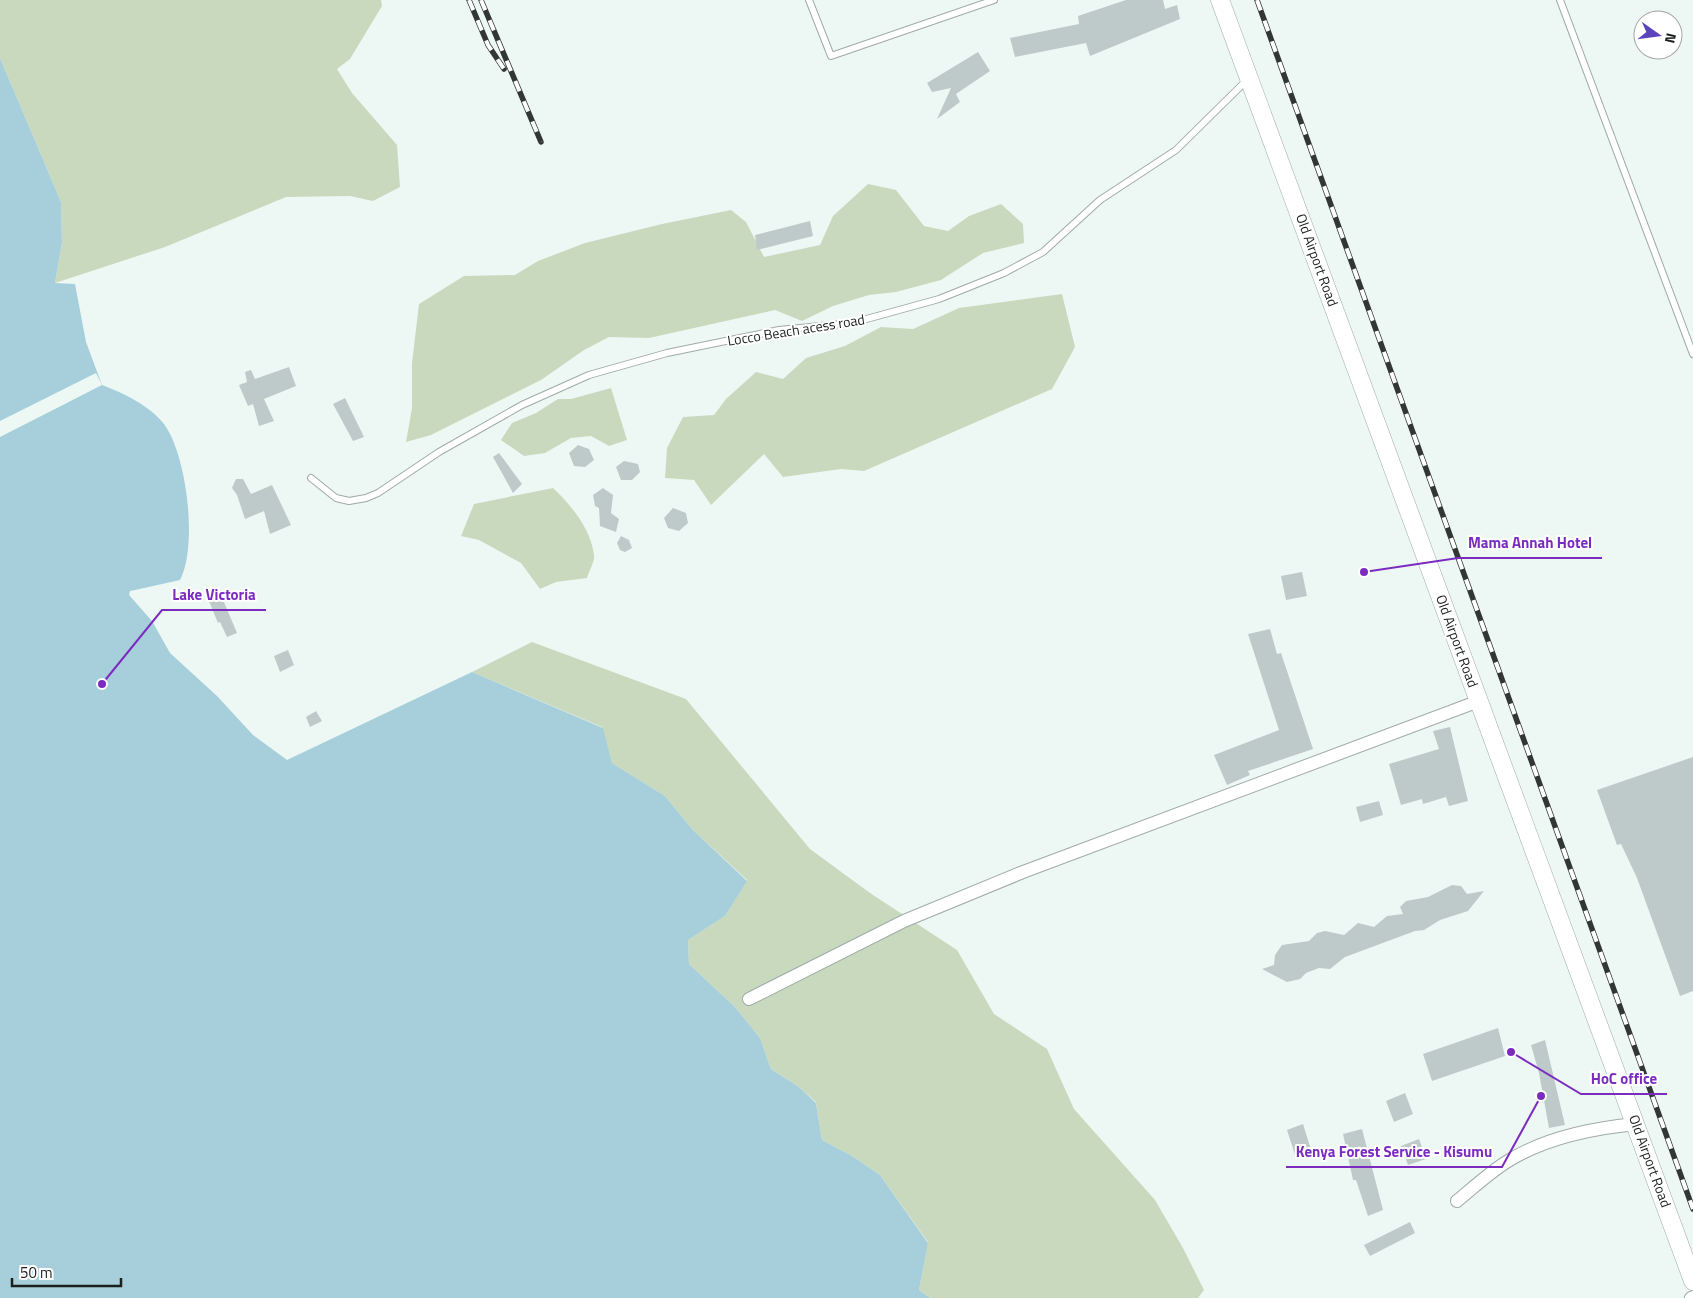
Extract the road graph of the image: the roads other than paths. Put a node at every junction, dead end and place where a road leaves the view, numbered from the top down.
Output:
1 (808, 0) edge
2 (994, 0) edge
3 (1220, 0) edge
4 (1560, 0) edge
5 (1248, 78) junction
6 (1693, 354) edge
7 (311, 478) dead end
8 (1479, 701) junction
9 (749, 998) dead end
10 (1636, 1124) junction
11 (1456, 1201) dead end
12 (1693, 1282) edge

1 - 2 lane
3 - 5 main road, Old Airport Road
4 - 6 lane
5 - 7 lane, Locco Beach acess road
5 - 8 main road, Old Airport Road
8 - 9 street
8 - 10 main road, Old Airport Road
10 - 11 street
10 - 12 main road, Old Airport Road

